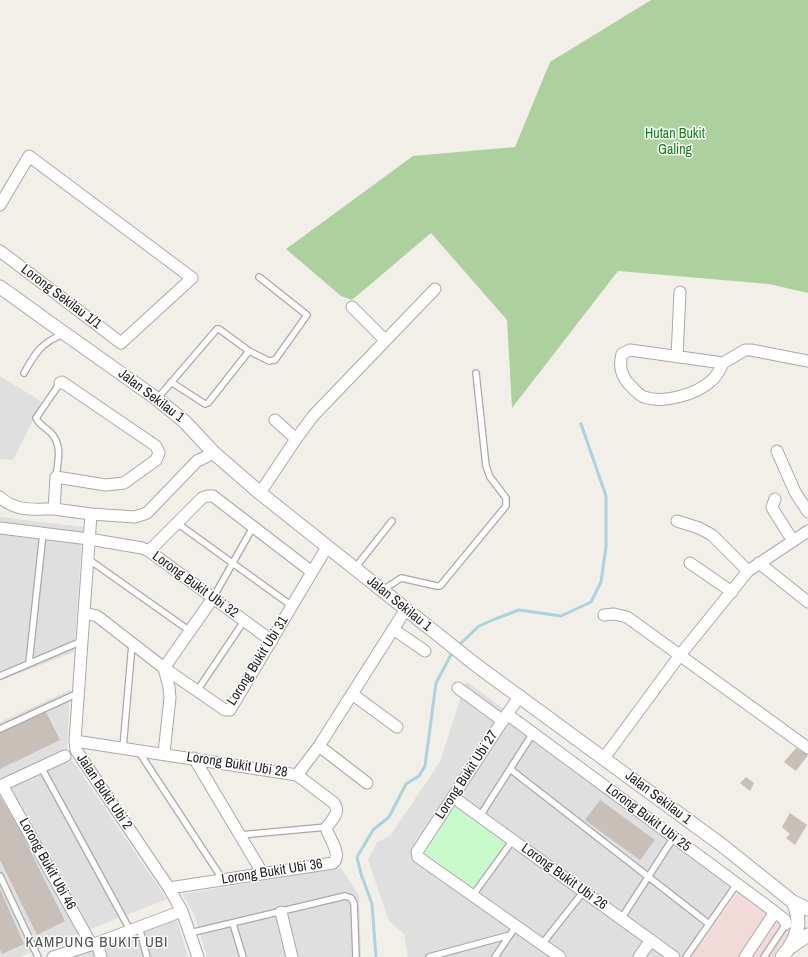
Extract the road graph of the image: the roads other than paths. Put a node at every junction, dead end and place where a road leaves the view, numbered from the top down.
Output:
1 (0, 205) edge
2 (0, 251) edge
3 (259, 277) dead end
4 (0, 287) edge
5 (434, 288) dead end
6 (680, 292) dead end
7 (352, 307) dead end
8 (64, 333) junction
9 (385, 340) junction
10 (250, 351) junction
11 (677, 357) junction
12 (808, 361) edge
13 (723, 364) junction
14 (24, 373) dead end
15 (476, 373) dead end
16 (171, 382) junction
17 (60, 383) joint
18 (157, 399) junction
19 (275, 420) dead end
20 (296, 440) junction
21 (777, 451) dead end
22 (214, 453) junction
23 (56, 477) junction
24 (260, 493) junction
25 (0, 497) edge
26 (775, 499) dead end
27 (54, 509) junction
28 (808, 512) edge
29 (91, 514) junction
30 (392, 521) dead end
31 (677, 521) dead end
32 (177, 523) junction
33 (253, 527) junction
34 (0, 528) edge
35 (808, 531) edge
36 (43, 533) junction
37 (89, 539) junction
38 (792, 541) junction
39 (327, 547) junction
40 (149, 552) junction
41 (88, 559) junction
42 (232, 563) junction
43 (690, 563) dead end
44 (759, 563) junction
45 (355, 569) junction
46 (312, 572) junction
47 (748, 572) junction
48 (382, 590) junction
49 (732, 592) junction
50 (213, 598) junction
51 (808, 602) edge
52 (292, 606) junction
53 (406, 609) junction
54 (84, 613) junction
55 (604, 615) dead end
56 (244, 621) junction
57 (393, 629) junction
58 (190, 631) junction
59 (82, 641) junction
60 (272, 641) junction
61 (132, 644) junction
62 (425, 651) dead end
63 (680, 655) junction
64 (30, 663) junction
65 (164, 668) junction
66 (0, 676) edge
67 (458, 688) dead end
68 (197, 691) junction
69 (78, 693) junction
70 (352, 694) junction
71 (520, 696) junction
72 (505, 717) junction
73 (397, 727) dead end
74 (0, 728) edge
75 (533, 733) junction
76 (75, 741) junction
77 (319, 746) junction
78 (123, 748) junction
79 (808, 748) edge
80 (138, 750) junction
81 (164, 754) junction
82 (65, 756) dead end
83 (194, 758) junction
84 (604, 758) junction
85 (41, 767) junction
86 (510, 769) junction
87 (297, 775) junction
88 (367, 782) dead end
89 (1, 785) edge
90 (453, 797) junction
91 (480, 816) junction
92 (327, 827) junction
93 (240, 835) junction
94 (674, 837) junction
95 (513, 840) junction
96 (264, 874) junction
97 (0, 876) edge
98 (648, 877) junction
99 (223, 880) junction
100 (737, 884) junction
101 (169, 888) junction
102 (584, 892) junction
103 (473, 895) junction
104 (794, 902) junction
105 (808, 909) edge
106 (182, 911) junction
107 (281, 912) junction
108 (775, 912) junction
109 (621, 919) junction
110 (233, 924) junction
111 (709, 924) junction
112 (786, 924) joint
113 (516, 926) junction
114 (134, 929) junction
115 (190, 933) junction
116 (510, 935) junction
117 (808, 935) edge
118 (651, 940) junction
119 (94, 943) junction
120 (542, 944) junction
121 (785, 954) edge
122 (553, 955) edge
123 (38, 957) edge
124 (53, 957) edge
125 (101, 957) edge
126 (147, 957) edge
127 (198, 957) edge
128 (243, 957) edge
129 (292, 957) edge
130 (356, 957) edge
131 (429, 957) edge
132 (495, 957) edge
133 (639, 957) edge
134 (674, 957) edge
135 (686, 957) edge
136 (745, 957) edge
137 (764, 957) edge

1 - 2 street, Lorong Sekilau 1/1
3 - 10 lane
4 - 8 street, Jalan Sekilau 1
5 - 9 street
6 - 11 street
7 - 9 street
8 - 14 lane
8 - 18 street, Jalan Sekilau 1
9 - 20 street
10 - 16 lane
10 - 16 lane
11 - 13 street
11 - 13 street
12 - 13 street
15 - 48 lane
16 - 18 lane
17 - 23 lane
17 - 23 street
18 - 22 street, Jalan Sekilau 1
19 - 20 street
20 - 24 street
21 - 28 street
22 - 24 street, Jalan Sekilau 1
22 - 29 street
23 - 27 street
24 - 39 street, Jalan Sekilau 1
25 - 27 street
26 - 38 street
27 - 29 street
29 - 37 street, Jalan Bukit Ubi 2
30 - 45 lane
31 - 47 street
32 - 33 street
32 - 40 street
32 - 42 lane
33 - 42 lane
33 - 46 street
34 - 36 street, Lorong Bukit Ubi 32
35 - 38 street
36 - 37 street, Lorong Bukit Ubi 32
36 - 64 lane
37 - 40 street, Lorong Bukit Ubi 32
37 - 41 street, Jalan Bukit Ubi 2
38 - 44 street
39 - 45 street, Jalan Sekilau 1
39 - 46 street, Lorong Bukit Ubi 31
40 - 50 street, Lorong Bukit Ubi 32
41 - 54 street, Jalan Bukit Ubi 2
41 - 58 lane
42 - 50 lane
42 - 52 lane
43 - 49 street
44 - 47 street
44 - 51 street
45 - 48 street, Jalan Sekilau 1
46 - 52 street, Lorong Bukit Ubi 31
47 - 49 street
48 - 53 street, Jalan Sekilau 1
49 - 63 street
50 - 56 street, Lorong Bukit Ubi 32
50 - 58 street
52 - 60 street, Lorong Bukit Ubi 31
53 - 57 street, Lorong Bukit Ubi 28
53 - 71 street, Jalan Sekilau 1
54 - 59 street, Jalan Bukit Ubi 2
54 - 61 street, Lorong Bukit Ubi 31
55 - 63 street
56 - 60 street, Lorong Bukit Ubi 32
56 - 68 lane
57 - 62 street
57 - 70 street, Lorong Bukit Ubi 28
58 - 65 street
59 - 64 lane
59 - 69 street, Jalan Bukit Ubi 2
60 - 68 street, Lorong Bukit Ubi 31
61 - 65 street, Lorong Bukit Ubi 31
61 - 78 lane
63 - 79 street
63 - 84 street
64 - 66 lane
65 - 68 street, Lorong Bukit Ubi 31
65 - 81 street
67 - 72 street, Lorong Bukit Ubi 25
69 - 74 lane
69 - 76 street, Jalan Bukit Ubi 2
70 - 73 street
70 - 77 street, Lorong Bukit Ubi 28
71 - 72 street, Lorong Bukit Ubi 27
71 - 84 street, Jalan Sekilau 1
72 - 75 street, Lorong Bukit Ubi 25
72 - 90 street, Lorong Bukit Ubi 27
75 - 86 lane
75 - 94 street, Lorong Bukit Ubi 25
76 - 78 street, Lorong Bukit Ubi 28
76 - 101 street, Jalan Bukit Ubi 2
77 - 87 street, Lorong Bukit Ubi 28
77 - 88 street
78 - 80 street, Lorong Bukit Ubi 28
80 - 81 street, Lorong Bukit Ubi 28
80 - 99 lane
81 - 83 street, Lorong Bukit Ubi 28
82 - 85 street
83 - 87 street, Lorong Bukit Ubi 28
83 - 93 street
84 - 104 street, Jalan Sekilau 1
85 - 89 street
85 - 114 lane
86 - 91 lane
86 - 98 lane
87 - 92 street
89 - 119 street, Lorong Bukit Ubi 46
90 - 91 street, Lorong Bukit Ubi 26
90 - 103 street, Lorong Bukit Ubi 27
91 - 95 street, Lorong Bukit Ubi 26
92 - 93 lane
92 - 96 street, Lorong Bukit Ubi 36
93 - 96 street
94 - 98 lane
94 - 100 street, Lorong Bukit Ubi 25
95 - 102 street, Lorong Bukit Ubi 26
95 - 103 lane
96 - 99 street, Lorong Bukit Ubi 36
97 - 123 lane
98 - 109 lane
98 - 111 lane
99 - 101 street, Lorong Bukit Ubi 36
100 - 108 street, Lorong Bukit Ubi 25
100 - 111 lane
101 - 106 street, Jalan Bukit Ubi 2
102 - 109 street, Lorong Bukit Ubi 26
102 - 120 lane
103 - 113 street
104 - 105 street, Jalan Sekilau 1
104 - 121 street
106 - 114 street
106 - 115 street, Jalan Bukit Ubi 2
107 - 110 lane
107 - 129 street
107 - 130 lane
108 - 112 street, Lorong Bukit Ubi 25
108 - 136 street
109 - 118 street, Lorong Bukit Ubi 26
110 - 115 lane
110 - 128 lane
111 - 135 lane
112 - 137 lane
113 - 116 lane
113 - 120 street
114 - 119 street
114 - 126 lane
115 - 127 street, Jalan Bukit Ubi 2
116 - 131 lane
116 - 132 lane
117 - 121 street
118 - 133 street
118 - 134 street, Lorong Bukit Ubi 26
119 - 124 street
119 - 125 street, Lorong Bukit Ubi 46
120 - 122 street

